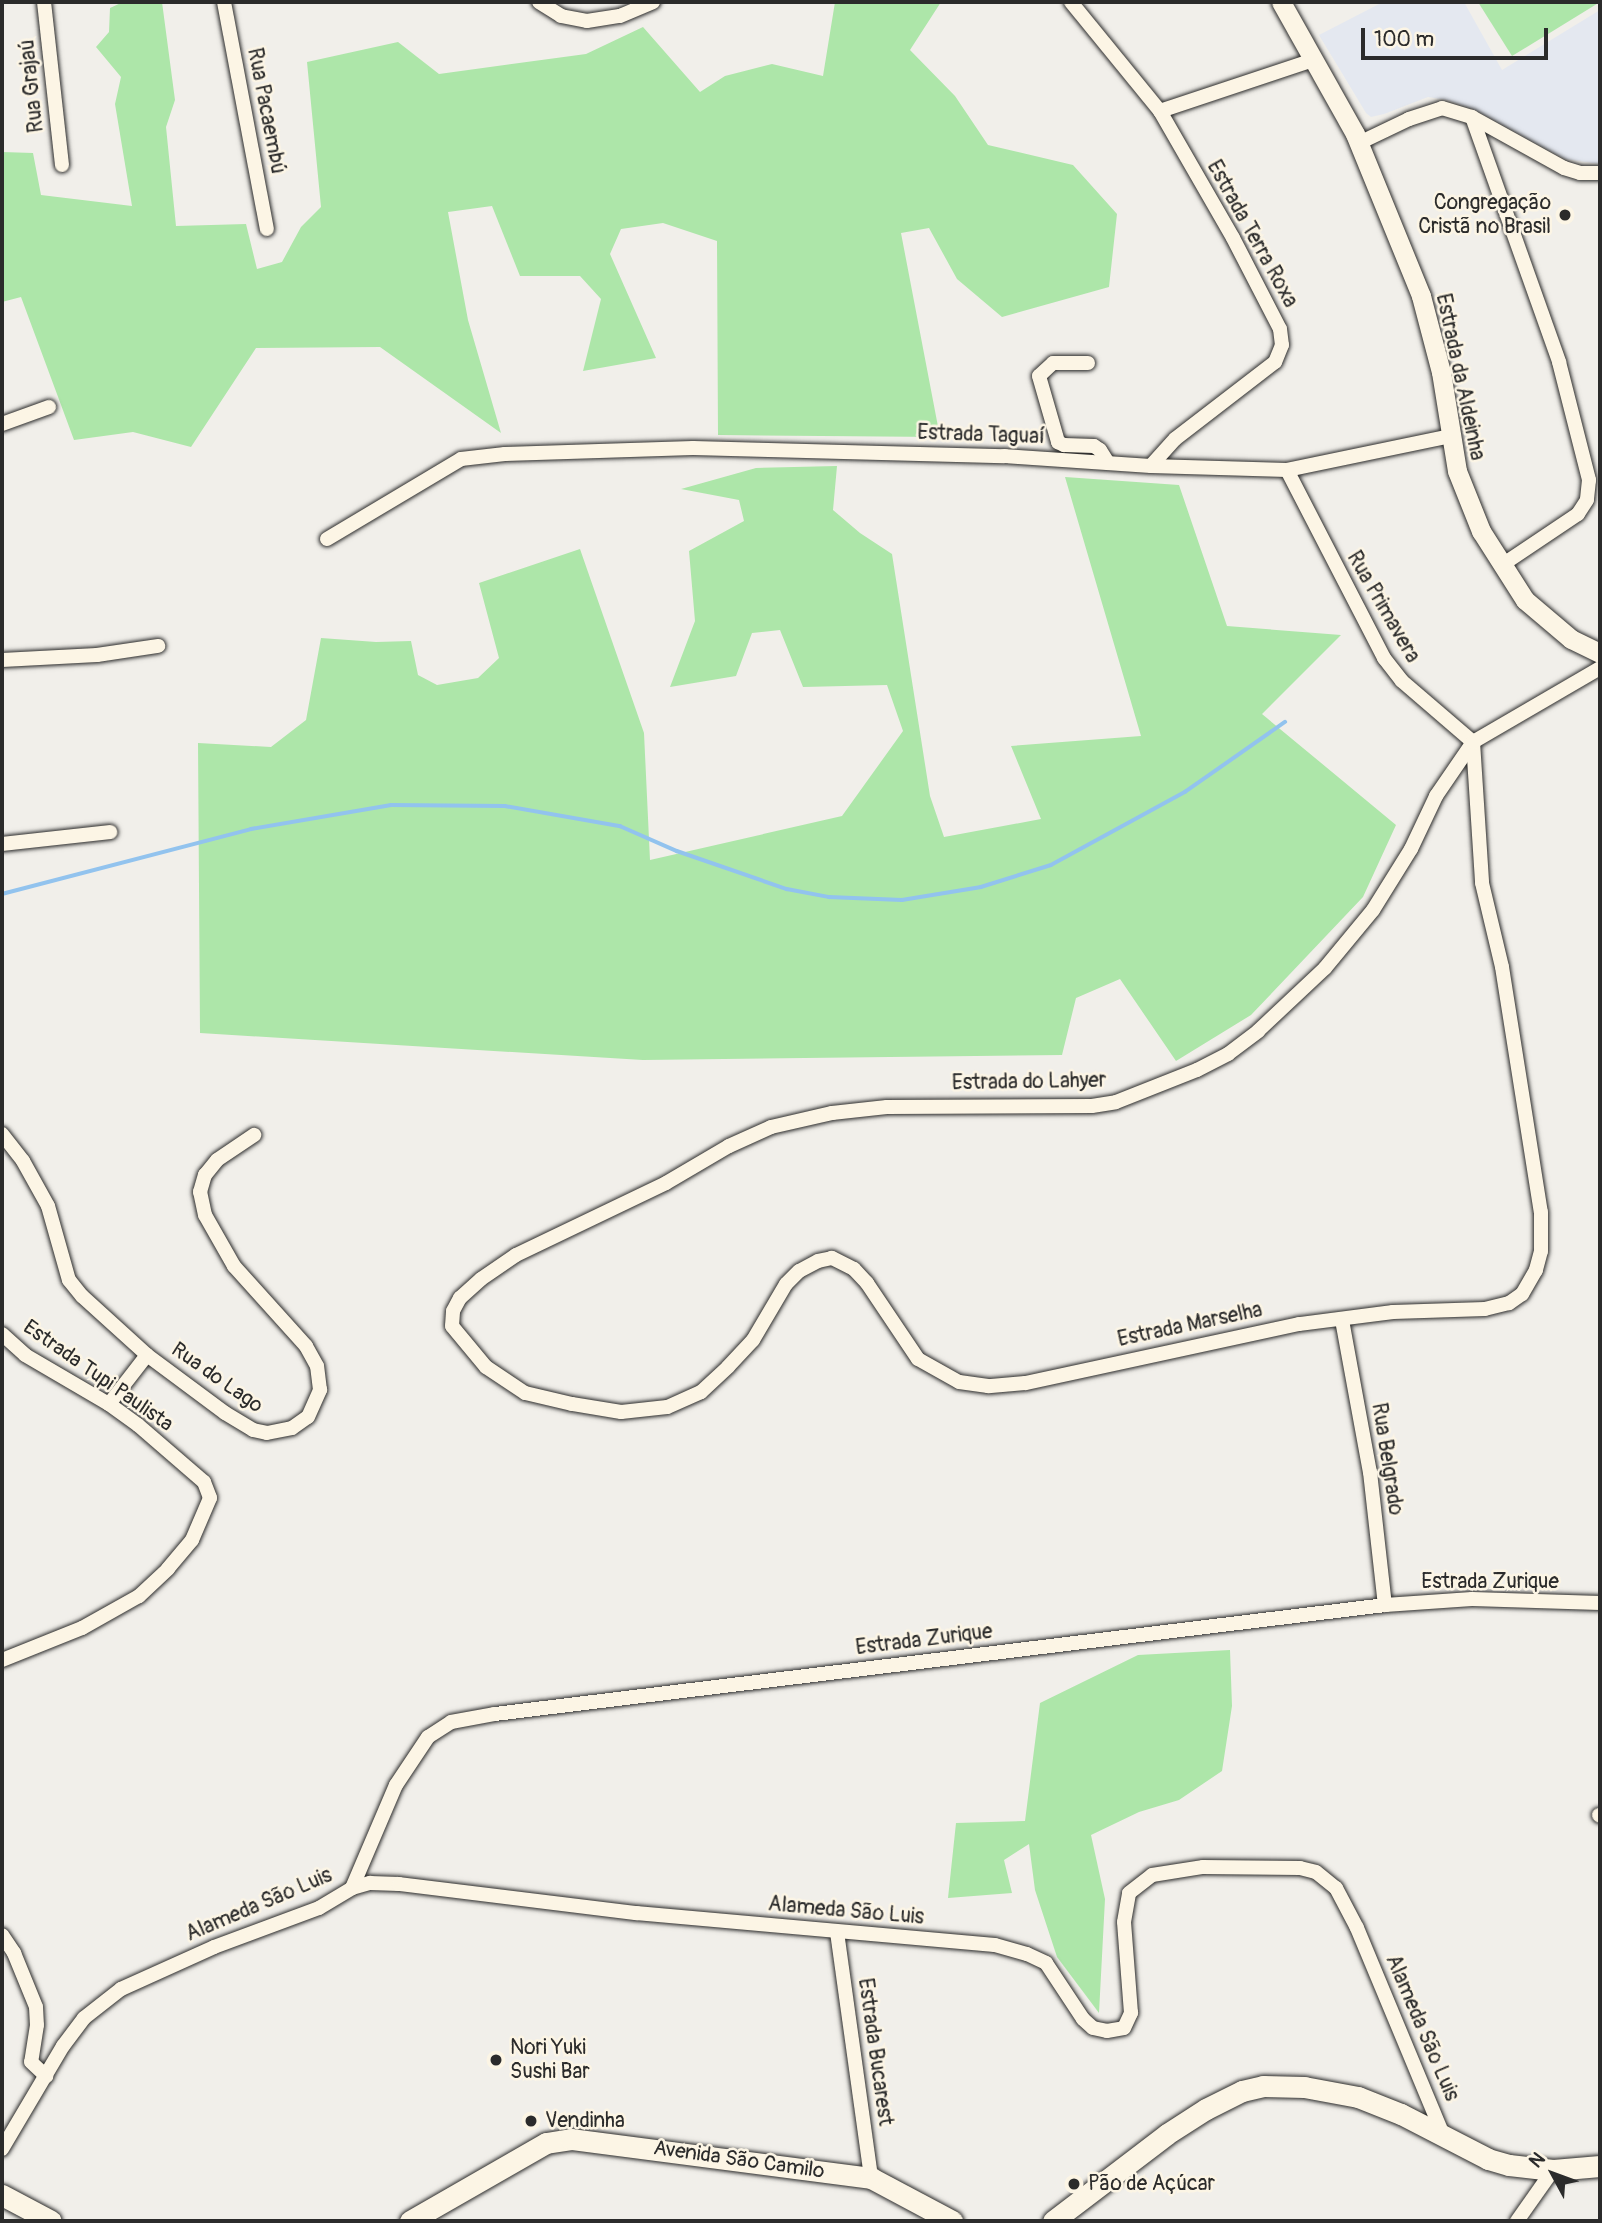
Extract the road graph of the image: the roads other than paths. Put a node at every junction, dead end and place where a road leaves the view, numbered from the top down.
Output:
1 (44, 2) edge
2 (223, 2) edge
3 (539, 2) edge
4 (653, 2) edge
5 (1072, 2) edge
6 (1281, 2) edge
7 (1312, 61) junction
8 (1160, 111) junction
9 (1472, 117) junction
10 (1359, 144) junction
11 (62, 165) dead end
12 (1600, 173) edge
13 (267, 229) dead end
14 (1088, 363) dead end
15 (49, 407) dead end
16 (2, 424) edge
17 (1451, 436) junction
18 (1108, 463) junction
19 (1151, 466) junction
20 (1287, 470) junction
21 (327, 540) dead end
22 (1502, 565) junction
23 (158, 646) dead end
24 (1600, 653) edge
25 (2, 660) edge
26 (1600, 668) edge
27 (1473, 742) junction
28 (110, 832) dead end
29 (2, 844) edge
30 (2, 1134) edge
31 (254, 1135) dead end
32 (1342, 1320) junction
33 (452, 1326) joint
34 (2, 1334) edge
35 (147, 1355) junction
36 (109, 1404) junction
37 (1600, 1603) edge
38 (1385, 1605) junction
39 (2, 1660) edge
40 (352, 1888) junction
41 (837, 1932) junction
42 (2, 1935) edge
43 (46, 2077) junction
44 (1445, 2138) junction
45 (2, 2149) edge
46 (1600, 2166) edge
47 (1553, 2171) junction
48 (870, 2178) junction
49 (2, 2195) edge
50 (51, 2221) edge
51 (410, 2221) edge
52 (952, 2221) edge
53 (1053, 2221) edge
54 (1517, 2221) edge

1 - 11 street, Rua Grajaú
2 - 13 street, Rua Pacaembú
3 - 4 street
5 - 8 street, Estrada Terra Roxa
6 - 7 street, Estrada da Aldeinha
7 - 8 street
7 - 10 street, Estrada da Aldeinha
8 - 19 street, Estrada Terra Roxa
9 - 10 street
9 - 12 street
9 - 22 street
10 - 17 street, Estrada da Aldeinha
14 - 18 street
15 - 16 street
17 - 20 street, Estrada Taguaí
17 - 22 street, Estrada da Aldeinha
18 - 19 street, Estrada Taguaí
18 - 21 street, Estrada Taguaí
19 - 20 street, Estrada Taguaí
20 - 27 street, Rua Primavera
22 - 24 street, Estrada da Aldeinha
23 - 25 street
26 - 27 street, Estrada do Lahyer
27 - 32 street, Estrada Marselha
27 - 33 street, Estrada do Lahyer
28 - 29 street
30 - 35 street, Rua do Lago
31 - 35 street, Rua do Lago
32 - 33 street, Estrada Marselha
32 - 38 street, Rua Belgrado
34 - 36 street, Estrada Tupi Paulista
35 - 36 street
36 - 39 street, Estrada Tupi Paulista
37 - 38 street, Estrada Zurique
38 - 40 street, Estrada Zurique
40 - 41 street, Alameda São Luis
40 - 43 street, Alameda São Luis
41 - 44 street, Alameda São Luis
41 - 48 street, Estrada Bucarest
42 - 43 street
43 - 45 street, Alameda São Luis
44 - 47 main road
44 - 53 main road
46 - 47 main road
47 - 54 street
48 - 51 main road, Avenida São Camilo
48 - 52 main road, Avenida São Camilo
49 - 50 main road

